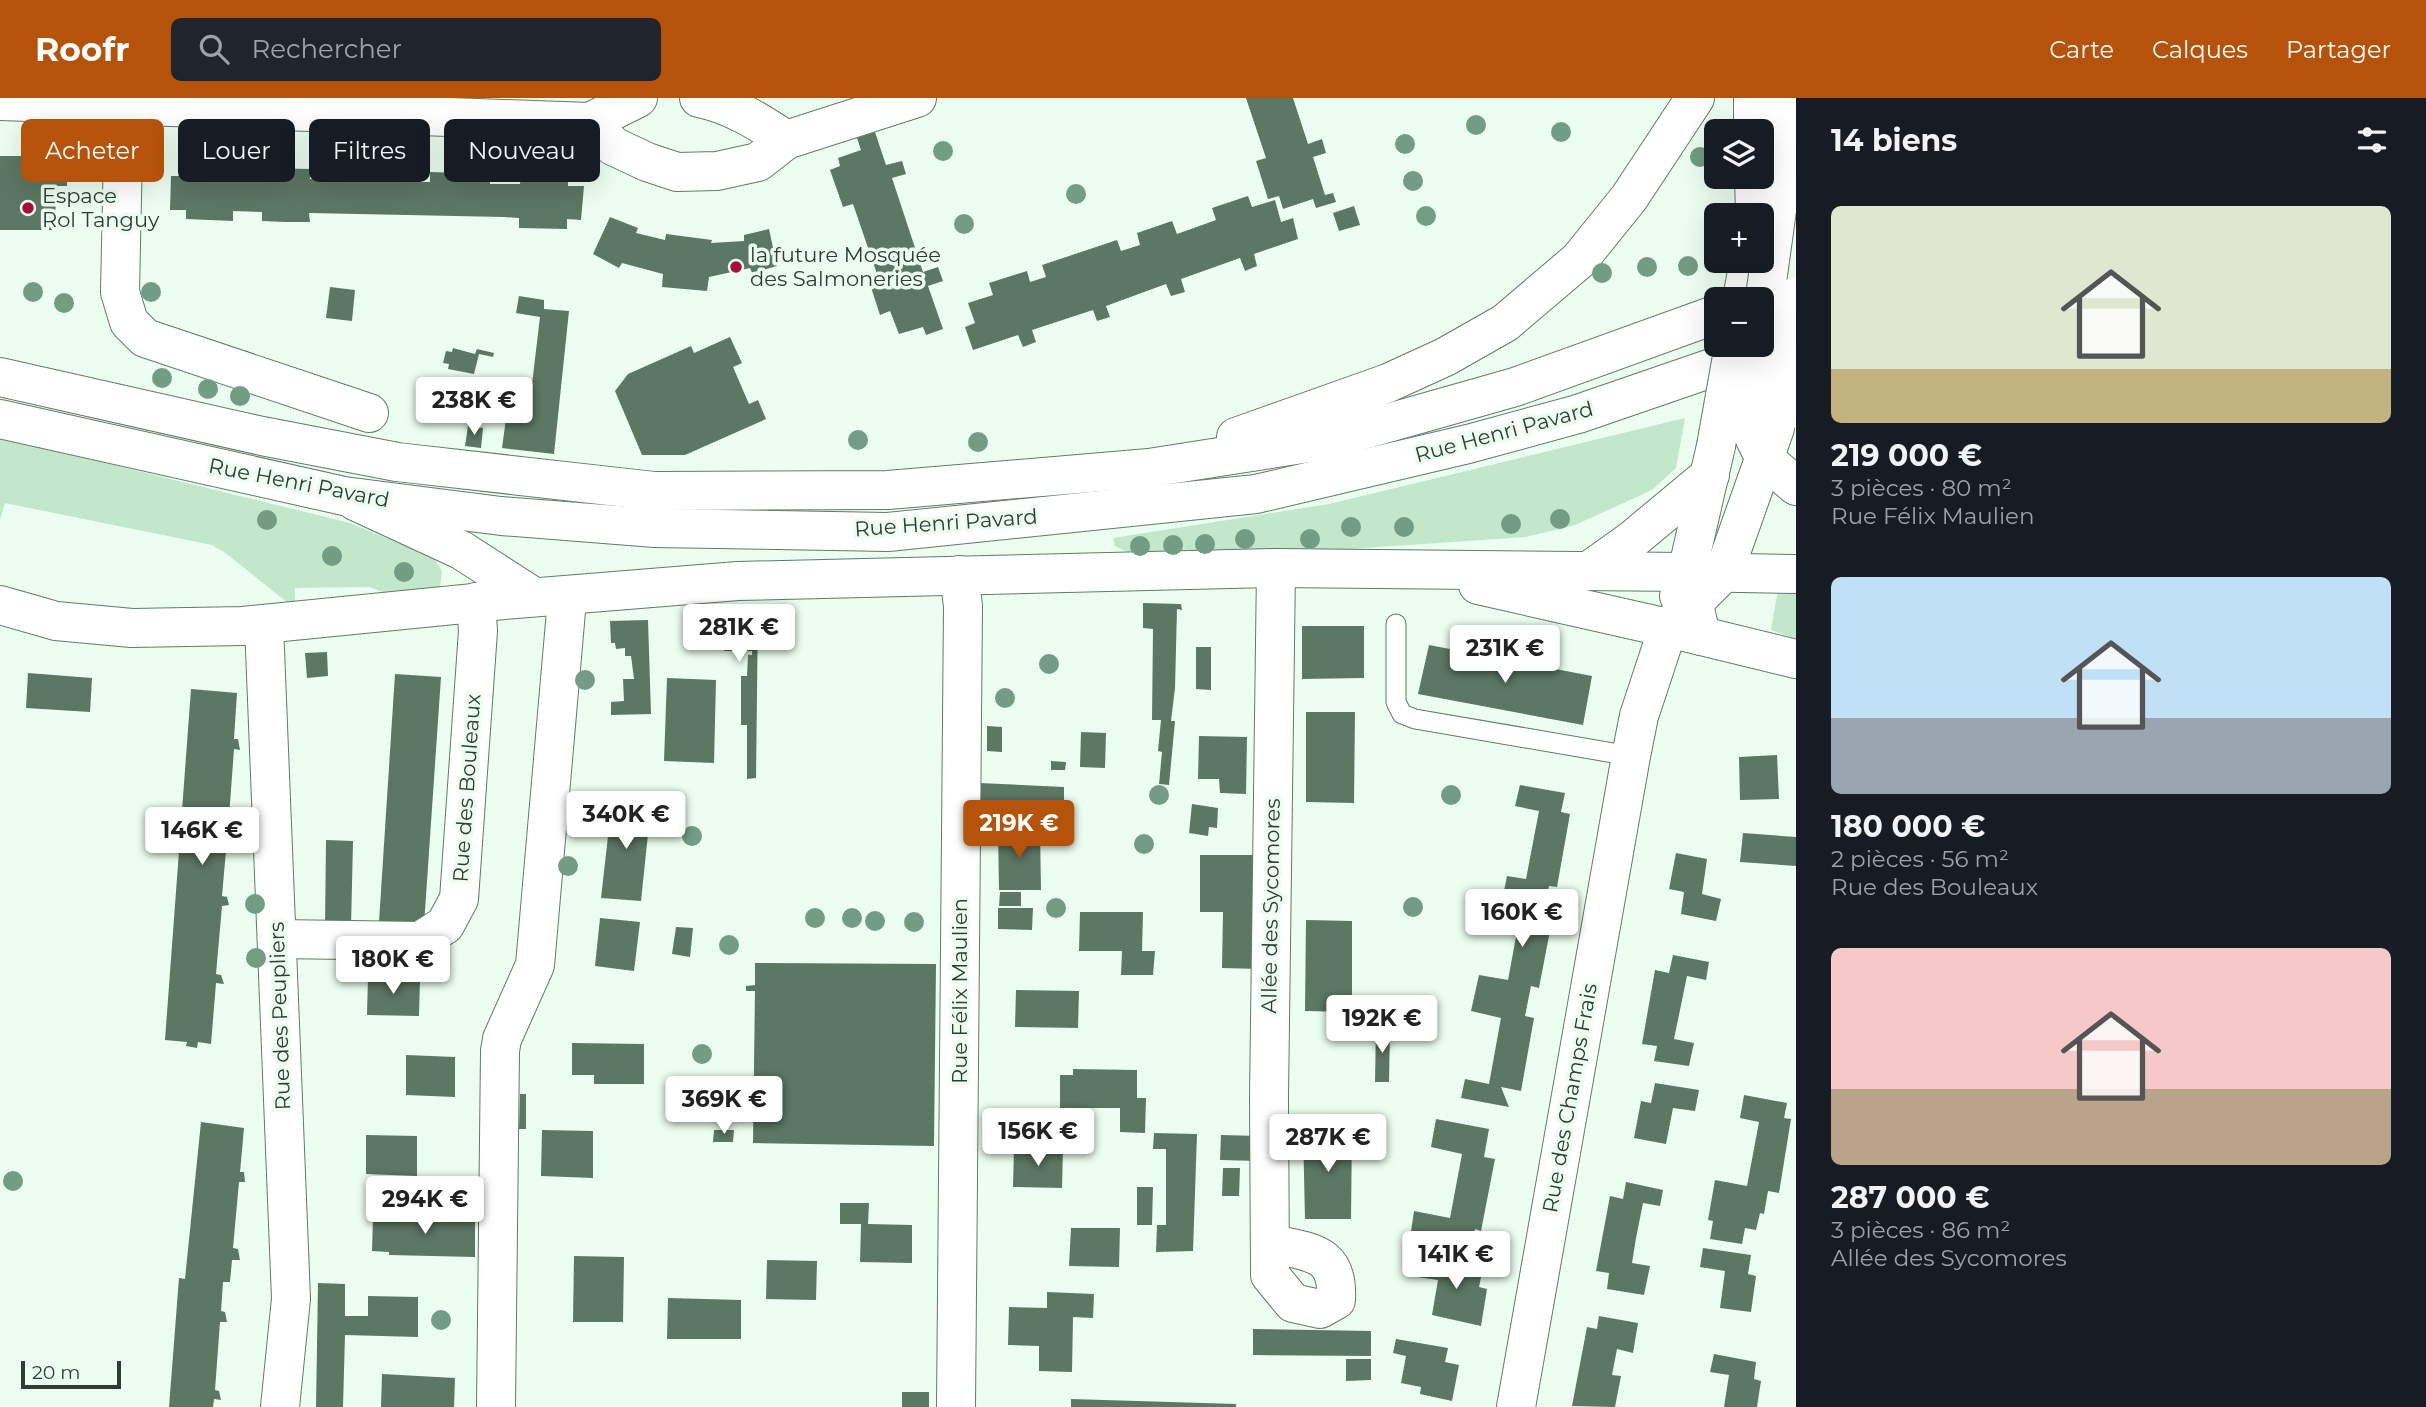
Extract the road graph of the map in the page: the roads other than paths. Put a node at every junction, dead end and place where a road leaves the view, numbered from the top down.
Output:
1 (638, 98) edge
2 (699, 98) edge
3 (775, 98) edge
4 (917, 98) edge
5 (1695, 98) edge
6 (1753, 98) edge
7 (1778, 98) edge
8 (0, 100) edge
9 (124, 105) junction
10 (508, 119) edge
11 (596, 119) edge
12 (1753, 119) edge
13 (600, 132) edge
14 (786, 140) junction
15 (1767, 203) edge
16 (1796, 285) edge
17 (1774, 293) edge
18 (1796, 296) edge
19 (1704, 319) edge
20 (1796, 339) edge
21 (1732, 357) edge
22 (1757, 357) edge
23 (0, 377) edge
24 (369, 413) dead end
25 (0, 419) edge
26 (1765, 438) junction
27 (1713, 461) junction
28 (1149, 468) junction
29 (1796, 486) edge
30 (344, 496) junction
31 (447, 543) junction
32 (1276, 568) junction
33 (1401, 568) junction
34 (1590, 570) junction
35 (1705, 572) junction
36 (1796, 574) edge
37 (959, 575) junction
38 (549, 597) junction
39 (459, 604) junction
40 (0, 605) edge
41 (1396, 624) dead end
42 (264, 625) junction
43 (1685, 632) junction
44 (1796, 659) edge
45 (1631, 756) junction
46 (277, 939) junction
47 (1270, 1243) dead end
48 (280, 1407) edge
49 (496, 1407) edge
50 (956, 1407) edge
51 (1517, 1407) edge

1 - 11 street
2 - 14 street
3 - 14 street
4 - 14 street
5 - 28 street
6 - 12 street
7 - 15 street
8 - 9 street
9 - 10 street
9 - 24 street
13 - 14 street
16 - 17 street
18 - 26 street, bridge
19 - 28 street, Rue Henri Pavard
20 - 30 street, Rue Henri Pavard
21 - 27 street, bridge
22 - 26 street, bridge
23 - 28 street, Rue Henri Pavard
25 - 30 street, Rue Henri Pavard
26 - 29 street
26 - 35 street
27 - 34 street
27 - 35 street
30 - 31 street
31 - 38 street
31 - 39 street
32 - 33 street
32 - 37 street
32 - 47 street, Allée des Sycomores
33 - 34 street
33 - 43 street
34 - 35 street
35 - 36 street
35 - 43 street
37 - 38 street
37 - 50 street, Rue Félix Maulien
38 - 39 street
38 - 49 street
39 - 42 street
39 - 46 street, Rue des Bouleaux
40 - 42 street
41 - 45 lane
42 - 46 street, Rue des Peupliers
43 - 44 street
43 - 45 street, Rue des Champs Frais
45 - 51 street, Rue des Champs Frais
46 - 48 street, Rue des Peupliers

